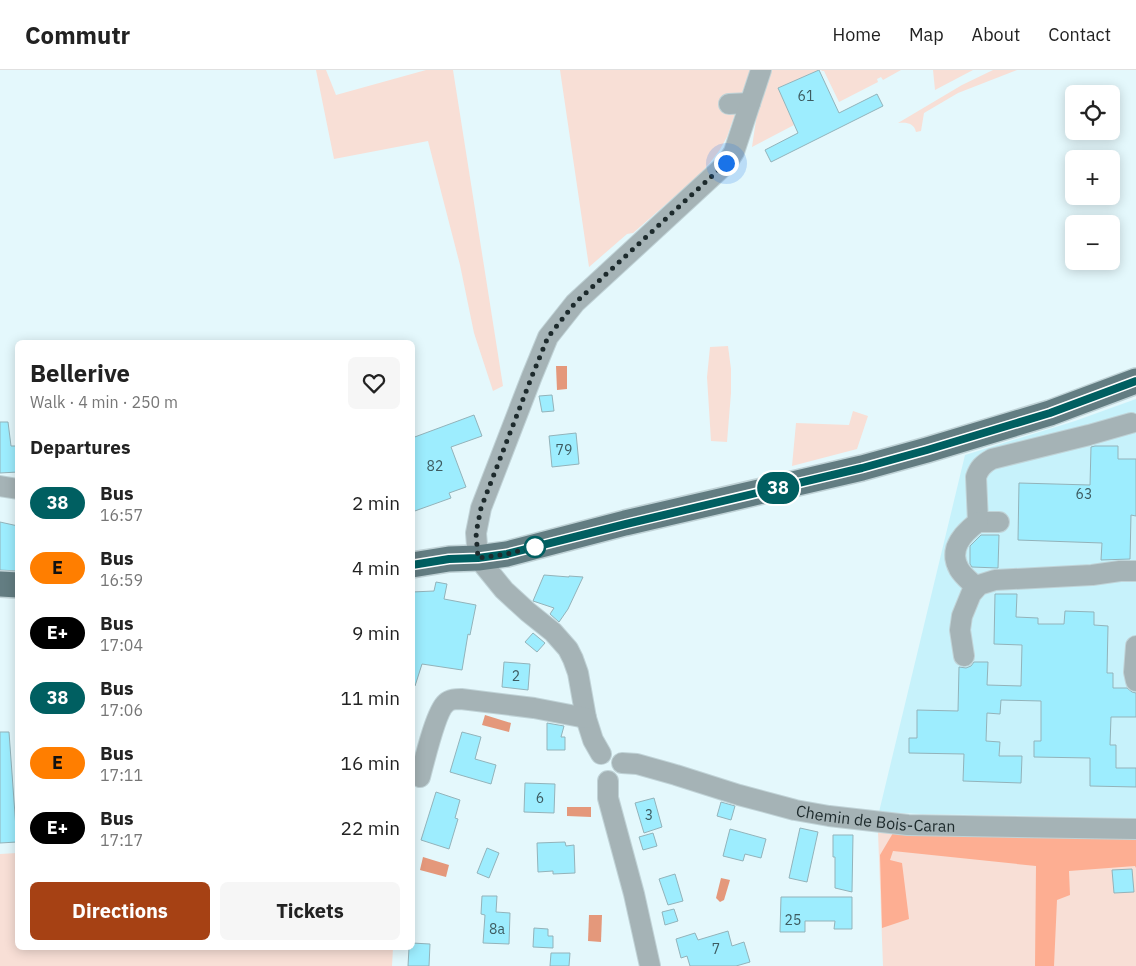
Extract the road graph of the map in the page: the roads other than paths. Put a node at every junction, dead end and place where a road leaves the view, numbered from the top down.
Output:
1 (761, 70) edge
2 (750, 103) junction
3 (729, 104) dead end
4 (1136, 381) edge
5 (1134, 424) edge
6 (0, 486) edge
7 (15, 488) edge
8 (978, 522) junction
9 (999, 522) dead end
10 (478, 558) junction
11 (415, 565) edge
12 (1136, 571) edge
13 (0, 584) edge
14 (15, 585) edge
15 (976, 587) junction
16 (1136, 646) edge
17 (964, 656) dead end
18 (1136, 681) edge
19 (586, 718) junction
20 (601, 754) junction
21 (622, 763) junction
22 (420, 777) dead end
23 (608, 781) junction
24 (1136, 829) edge
25 (650, 966) edge

1 - 2 street
2 - 3 street
2 - 10 street
4 - 10 main road
5 - 8 street
6 - 7 street
8 - 9 street
8 - 15 street
10 - 11 main road
10 - 19 street
12 - 15 street
13 - 14 main road
15 - 17 street
16 - 18 street
19 - 20 street
19 - 22 street
20 - 21 street
20 - 23 street
21 - 23 street
21 - 24 street, Chemin de Bois-Caran
23 - 25 street

